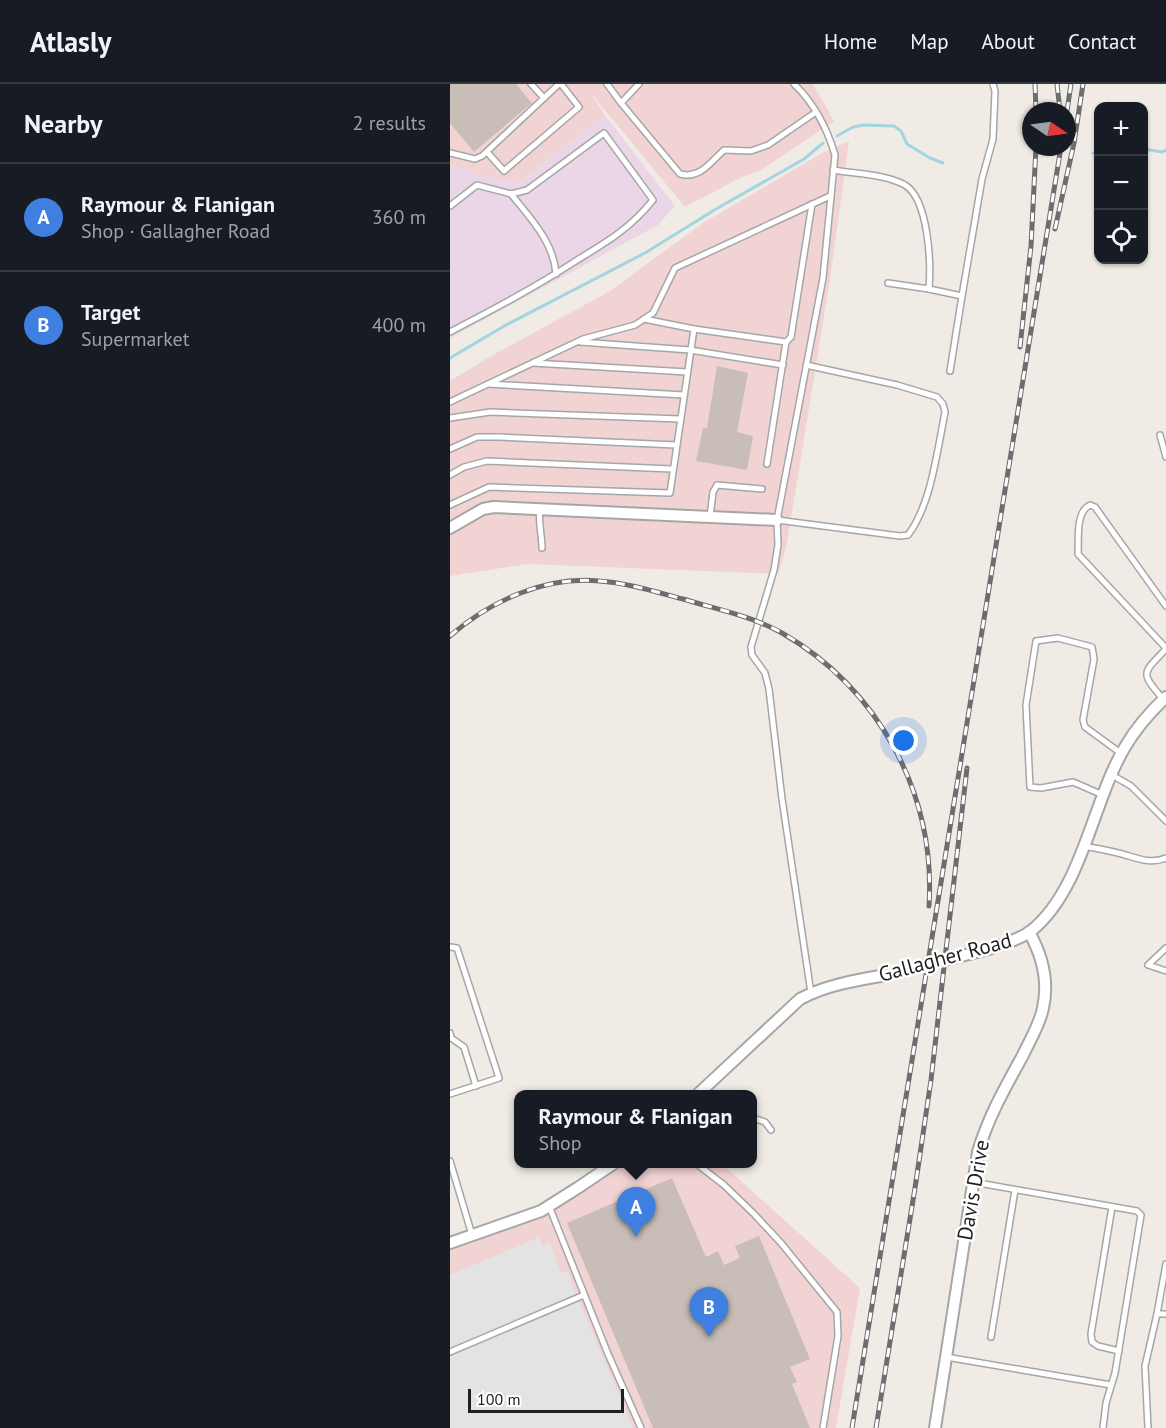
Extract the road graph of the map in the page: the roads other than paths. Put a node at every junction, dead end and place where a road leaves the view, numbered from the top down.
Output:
1 (531, 84) edge
2 (560, 84) edge
3 (606, 84) edge
4 (639, 84) edge
5 (794, 84) edge
6 (993, 84) edge
7 (544, 98) junction
8 (621, 103) junction
9 (816, 112) junction
10 (451, 152) edge
11 (487, 152) junction
12 (833, 170) junction
13 (511, 194) junction
14 (830, 196) junction
15 (812, 204) junction
16 (450, 207) edge
17 (556, 274) junction
18 (888, 283) dead end
19 (928, 290) junction
20 (962, 296) junction
21 (644, 319) junction
22 (694, 329) junction
23 (450, 332) edge
24 (578, 341) junction
25 (786, 342) junction
26 (690, 350) junction
27 (531, 363) junction
28 (783, 365) junction
29 (806, 365) junction
30 (950, 371) dead end
31 (687, 372) junction
32 (487, 384) junction
33 (684, 395) junction
34 (450, 402) edge
35 (450, 418) edge
36 (680, 419) junction
37 (1160, 435) dead end
38 (676, 445) junction
39 (450, 448) edge
40 (1166, 457) edge
41 (767, 464) dead end
42 (672, 469) junction
43 (450, 475) edge
44 (762, 489) dead end
45 (450, 505) edge
46 (540, 509) junction
47 (710, 517) junction
48 (777, 520) junction
49 (450, 528) edge
50 (542, 548) dead end
51 (1166, 606) edge
52 (1166, 648) edge
53 (1165, 698) edge
54 (1122, 754) junction
55 (1112, 775) junction
56 (1103, 795) junction
57 (1166, 821) edge
58 (1083, 846) junction
59 (1166, 858) edge
60 (1029, 932) junction
61 (450, 947) edge
62 (1166, 948) edge
63 (1166, 971) edge
64 (811, 993) junction
65 (450, 1033) edge
66 (476, 1086) junction
67 (703, 1090) edge
68 (450, 1094) edge
69 (757, 1119) edge
70 (771, 1130) dead end
71 (450, 1161) edge
72 (607, 1168) edge
73 (702, 1168) edge
74 (973, 1182) junction
75 (1015, 1190) junction
76 (549, 1206) junction
77 (1112, 1207) junction
78 (472, 1237) junction
79 (450, 1243) edge
80 (1166, 1264) edge
81 (584, 1295) junction
82 (1157, 1314) junction
83 (1166, 1314) edge
84 (991, 1337) dead end
85 (1119, 1351) junction
86 (450, 1352) edge
87 (946, 1357) junction
88 (1111, 1385) junction
89 (641, 1428) edge
90 (823, 1428) edge
91 (935, 1428) edge
92 (1102, 1428) edge
93 (1148, 1428) edge

1 - 7 lane
2 - 7 lane
2 - 11 lane
3 - 8 lane
4 - 8 lane
5 - 9 lane
6 - 20 lane
7 - 11 lane
8 - 9 lane
9 - 12 lane
10 - 11 lane
12 - 14 lane
12 - 19 lane
13 - 16 lane
13 - 17 lane
13 - 17 lane
14 - 15 lane
14 - 29 lane
15 - 21 lane
15 - 25 lane
17 - 23 lane
18 - 19 lane
19 - 20 lane
20 - 30 lane
21 - 22 lane
21 - 24 lane
22 - 25 lane
22 - 26 lane
24 - 26 lane
24 - 27 lane
25 - 28 lane
26 - 28 lane
26 - 31 lane
27 - 31 lane
27 - 32 lane
28 - 41 lane
29 - 48 lane
29 - 48 lane
31 - 33 lane
32 - 33 lane
32 - 34 lane
33 - 36 lane
35 - 36 lane
36 - 38 lane
37 - 40 lane
38 - 39 lane
38 - 42 lane
42 - 43 lane
42 - 45 lane
44 - 47 lane
46 - 47 street
46 - 49 street
46 - 50 lane
47 - 48 street
48 - 64 lane
51 - 52 lane
52 - 53 lane
53 - 54 street, Gallagher Road
54 - 55 street, Gallagher Road
54 - 56 lane
55 - 56 street, Gallagher Road
55 - 57 lane
56 - 58 street, Gallagher Road
58 - 59 lane
58 - 60 street, Gallagher Road
60 - 64 street, Gallagher Road, bridge
60 - 74 street, Davis Drive
61 - 66 lane
62 - 63 lane
64 - 67 street, Gallagher Road
65 - 66 lane
66 - 68 lane
69 - 70 lane
71 - 78 lane
72 - 76 street
73 - 90 lane
74 - 75 lane
74 - 87 street, Davis Drive
75 - 77 lane
75 - 84 lane
76 - 78 street
76 - 81 lane
77 - 85 lane
77 - 85 lane
78 - 79 street
80 - 82 lane
81 - 86 lane
81 - 89 lane
82 - 83 lane
82 - 93 lane
85 - 88 lane
87 - 88 lane
87 - 91 street, Davis Drive
88 - 92 lane

